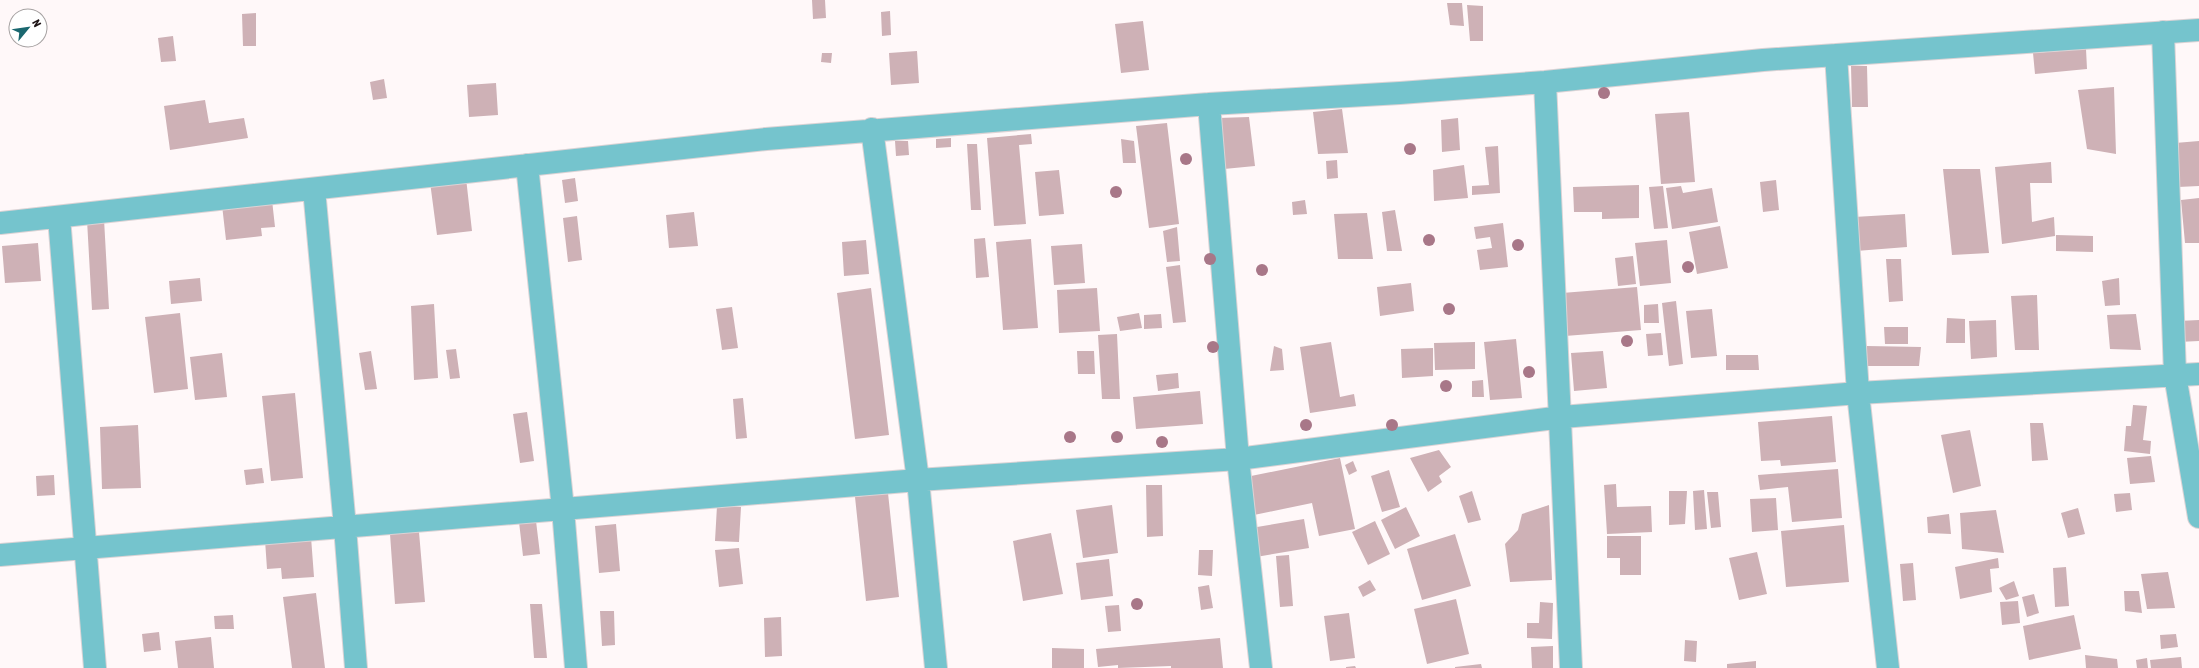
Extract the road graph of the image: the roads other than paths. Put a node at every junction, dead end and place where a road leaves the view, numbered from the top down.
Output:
1 (2199, 30) edge
2 (2164, 32) junction
3 (1836, 55) junction
4 (1545, 82) junction
5 (1209, 104) junction
6 (872, 130) junction
7 (528, 165) junction
8 (314, 189) junction
9 (59, 217) junction
10 (0, 223) edge
11 (2199, 374) edge
12 (2175, 375) junction
13 (1858, 394) junction
14 (1562, 418) junction
15 (1238, 459) junction
16 (918, 480) junction
17 (563, 508) junction
18 (2199, 517) edge
19 (345, 527) junction
20 (84, 548) junction
21 (0, 555) edge
22 (95, 668) edge
23 (356, 668) edge
24 (576, 668) edge
25 (936, 668) edge
26 (1261, 668) edge
27 (1571, 668) edge
28 (1888, 668) edge

1 - 2 street
2 - 3 street
2 - 12 street
3 - 4 street
3 - 13 street
4 - 5 street
4 - 14 street
5 - 6 street
5 - 15 street
6 - 7 street
6 - 16 street
7 - 8 street
7 - 17 street
8 - 9 street
8 - 19 street
9 - 10 street
9 - 20 street
11 - 12 street
12 - 13 street
12 - 18 street
13 - 14 street
13 - 28 street
14 - 15 street
14 - 27 street
15 - 16 street
15 - 26 street
16 - 17 street
16 - 25 street
17 - 19 street
17 - 24 street
19 - 20 street
19 - 23 street
20 - 21 street
20 - 22 street

